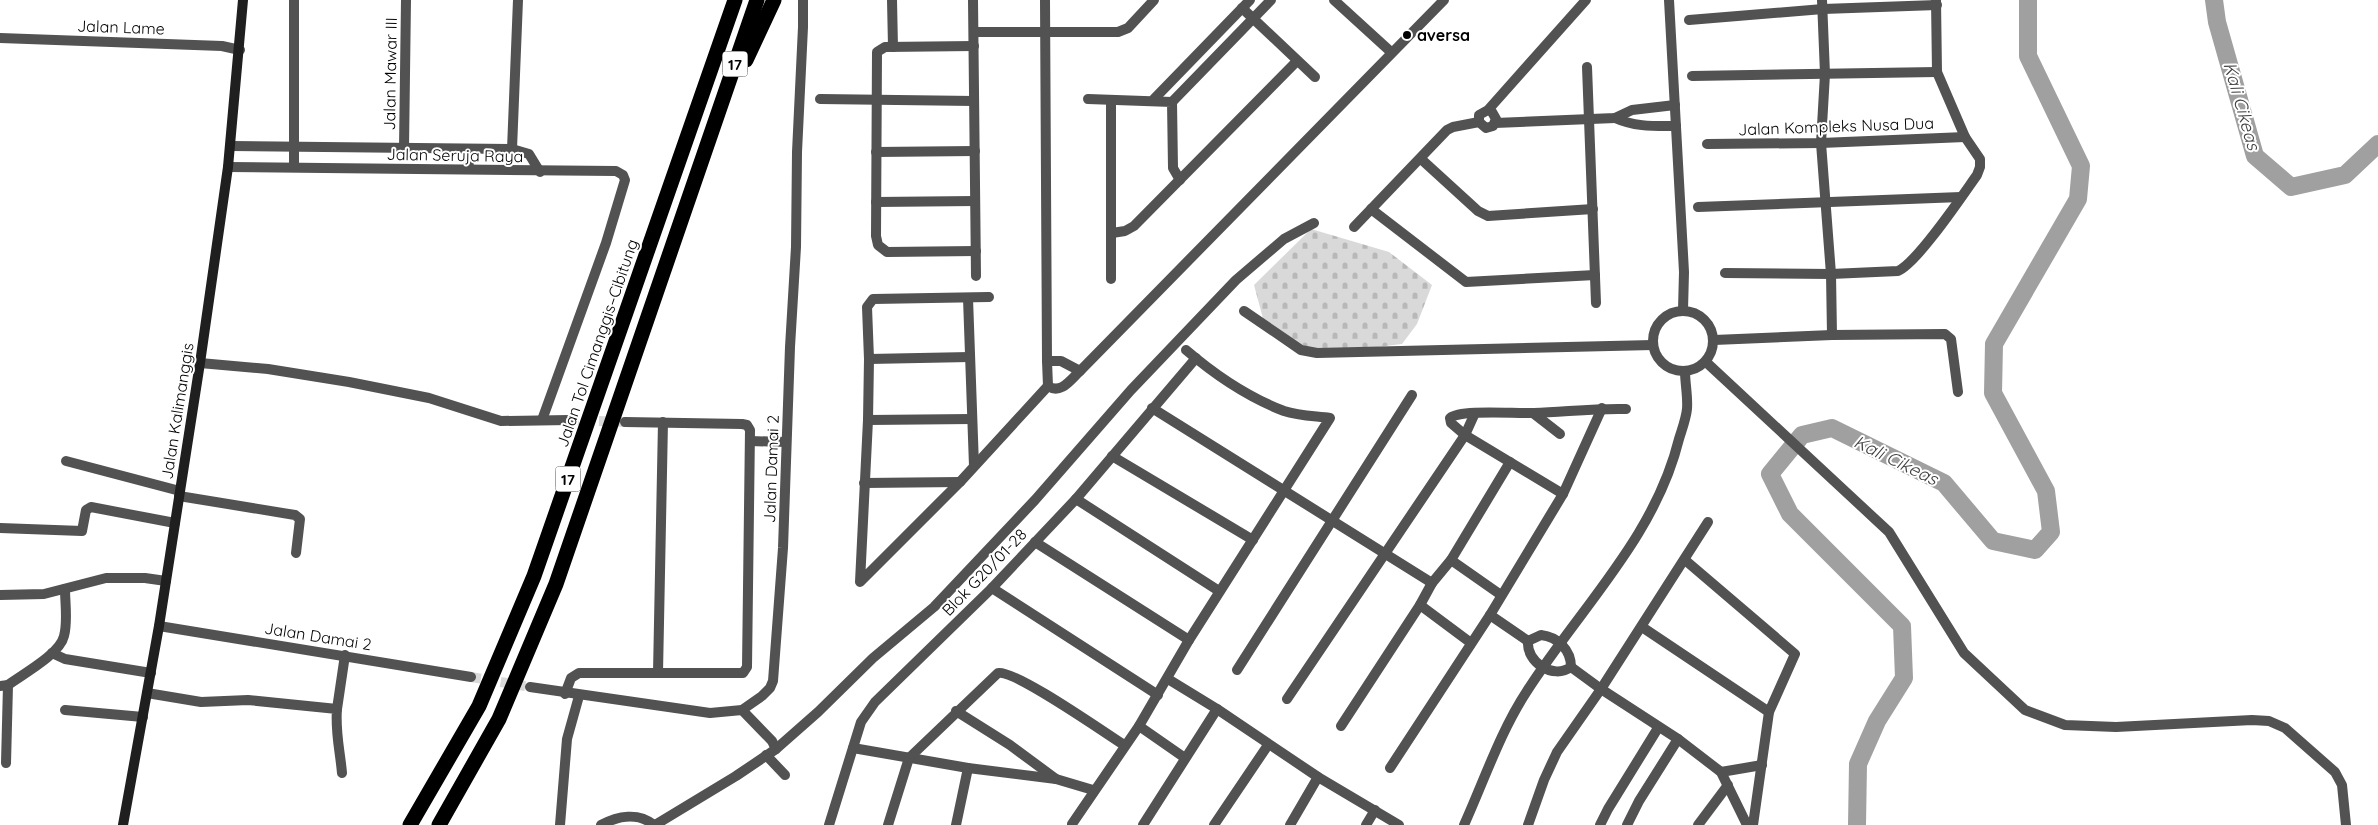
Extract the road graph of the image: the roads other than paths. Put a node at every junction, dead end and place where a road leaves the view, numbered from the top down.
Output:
1 (243, 0) edge
2 (294, 0) edge
3 (406, 0) edge
4 (518, 0) edge
5 (724, 0) edge
6 (735, 0) edge
7 (757, 0) edge
8 (774, 0) edge
9 (803, 0) edge
10 (892, 0) edge
11 (973, 0) edge
12 (1045, 0) edge
13 (1154, 0) edge
14 (1250, 0) edge
15 (1270, 0) edge
16 (1334, 0) edge
17 (1444, 0) edge
18 (1586, 0) edge
19 (1669, 0) edge
20 (1937, 2) edge
21 (1823, 5) edge
22 (1242, 8) junction
23 (1254, 19) junction
24 (1689, 20) dead end
25 (1045, 31) junction
26 (974, 32) junction
27 (0, 38) edge
28 (893, 46) junction
29 (974, 46) junction
30 (240, 50) junction
31 (1391, 52) junction
32 (1297, 61) junction
33 (1587, 67) dead end
34 (1937, 72) junction
35 (1825, 74) junction
36 (1692, 76) dead end
37 (1315, 77) dead end
38 (820, 99) dead end
39 (1088, 99) dead end
40 (1111, 100) junction
41 (1154, 100) junction
42 (876, 101) junction
43 (974, 101) junction
44 (1172, 102) junction
45 (1675, 105) junction
46 (1648, 107) junction
47 (1488, 110) junction
48 (1615, 118) junction
49 (694, 120) junction
50 (1589, 120) junction
51 (1479, 122) junction
52 (1495, 123) junction
53 (1649, 126) junction
54 (1676, 126) junction
55 (713, 129) junction
56 (1965, 137) junction
57 (1821, 143) junction
58 (1707, 144) dead end
59 (231, 146) junction
60 (294, 147) junction
61 (404, 148) junction
62 (468, 149) junction
63 (512, 149) junction
64 (974, 150) junction
65 (876, 152) junction
66 (1421, 159) junction
67 (228, 167) junction
68 (294, 167) junction
69 (469, 169) junction
70 (540, 172) junction
71 (1180, 180) junction
72 (1960, 197) junction
73 (975, 201) junction
74 (876, 202) junction
75 (1825, 203) junction
76 (1698, 207) dead end
77 (1371, 209) junction
78 (1593, 209) junction
79 (1314, 224) dead end
80 (1354, 226) dead end
81 (1112, 233) junction
82 (976, 251) junction
83 (1725, 273) dead end
84 (1832, 274) junction
85 (1595, 275) junction
86 (976, 276) dead end
87 (1112, 280) dead end
88 (989, 297) dead end
89 (968, 298) junction
90 (1596, 303) dead end
91 (1683, 310) junction
92 (1244, 311) dead end
93 (1832, 335) junction
94 (1714, 340) junction
95 (1653, 345) junction
96 (1186, 350) dead end
97 (970, 358) junction
98 (1196, 358) junction
99 (869, 359) junction
100 (1047, 360) junction
101 (1706, 362) junction
102 (200, 363) junction
103 (1080, 371) junction
104 (1685, 371) junction
105 (1048, 386) junction
106 (1958, 392) dead end
107 (1412, 395) dead end
108 (1152, 408) junction
109 (1602, 408) junction
110 (1626, 410) dead end
111 (1475, 413) junction
112 (1533, 413) junction
113 (972, 419) junction
114 (542, 420) junction
115 (569, 420) tunnel mouth
116 (868, 420) junction
117 (625, 422) tunnel mouth
118 (663, 422) junction
119 (1560, 434) dead end
120 (1465, 435) junction
121 (750, 441) junction
122 (786, 442) junction
123 (1112, 456) junction
124 (66, 461) dead end
125 (1510, 462) junction
126 (974, 466) junction
127 (960, 482) junction
128 (864, 483) junction
129 (1284, 490) junction
130 (180, 494) junction
131 (1563, 494) junction
132 (1076, 500) junction
133 (1333, 521) junction
134 (1708, 522) dead end
135 (175, 523) junction
136 (0, 528) edge
137 (1253, 540) junction
138 (1035, 542) junction
139 (296, 553) dead end
140 (1384, 554) junction
141 (1451, 560) junction
142 (1685, 560) junction
143 (166, 581) junction
144 (1432, 583) junction
145 (992, 588) junction
146 (65, 589) junction
147 (1220, 591) junction
148 (1501, 594) junction
149 (0, 595) edge
150 (1420, 605) junction
151 (1490, 615) junction
152 (159, 626) junction
153 (1642, 627) junction
154 (1189, 640) junction
155 (1528, 641) junction
156 (1471, 643) junction
157 (1560, 644) junction
158 (52, 653) junction
159 (345, 655) junction
160 (1543, 667) junction
161 (1571, 667) junction
162 (1237, 670) dead end
163 (151, 673) junction
164 (658, 673) junction
165 (471, 677) tunnel mouth
166 (1168, 679) junction
167 (4, 686) edge
168 (530, 687) tunnel mouth
169 (1601, 689) junction
170 (147, 693) junction
171 (565, 694) junction
172 (1158, 695) junction
173 (580, 696) junction
174 (1287, 699) dead end
175 (337, 709) junction
176 (1217, 709) junction
177 (65, 710) dead end
178 (742, 710) junction
179 (956, 711) junction
180 (1769, 712) junction
181 (143, 717) junction
182 (1139, 726) junction
183 (1341, 726) dead end
184 (1658, 728) junction
185 (1678, 739) junction
186 (1124, 745) junction
187 (1268, 745) junction
188 (853, 748) junction
189 (776, 749) junction
190 (766, 756) junction
191 (909, 758) junction
192 (1185, 758) junction
193 (6, 763) dead end
194 (1762, 765) junction
195 (968, 768) junction
196 (1390, 768) dead end
197 (1720, 772) junction
198 (342, 773) dead end
199 (785, 775) dead end
200 (1318, 778) junction
201 (1056, 779) junction
202 (1728, 786) junction
203 (1094, 790) junction
204 (1375, 810) junction
205 (1072, 824) dead end
206 (123, 825) edge
207 (410, 825) edge
208 (440, 825) edge
209 (560, 825) edge
210 (601, 825) edge
211 (654, 825) edge
212 (829, 825) edge
213 (888, 825) edge
214 (956, 825) edge
215 (1144, 825) edge
216 (1214, 825) edge
217 (1290, 825) edge
218 (1366, 825) edge
219 (1399, 825) edge
220 (1464, 825) edge
221 (1528, 825) edge
222 (1600, 825) edge
223 (1627, 825) edge
224 (1698, 825) edge
225 (1747, 825) edge
226 (1753, 825) edge
227 (2346, 825) edge

1 - 30 main road, Jalan Kalimanggis
2 - 60 street
3 - 61 street, Jalan Mawar III
4 - 63 street
5 - 49 highway
6 - 49 highway, Jalan Tol Cimanggis–Cibitung / 17
7 - 55 highway, 17
8 - 55 highway
9 - 122 street, Jalan Damai 2
10 - 28 street
11 - 26 street
12 - 25 street
13 - 25 street
14 - 22 street
15 - 23 street
16 - 31 street
17 - 31 street
18 - 47 street
19 - 45 street
20 - 21 street
20 - 34 street
21 - 24 street
21 - 35 street
22 - 23 street
22 - 41 street
23 - 32 street
23 - 44 street
25 - 26 street
25 - 100 street
26 - 29 street
27 - 30 street, Jalan Lame
28 - 29 street
28 - 42 street
29 - 43 street
30 - 59 main road, Jalan Kalimanggis
31 - 103 street
32 - 37 street
32 - 71 street
33 - 50 street
34 - 35 street
34 - 56 street
35 - 36 street
35 - 57 street
38 - 42 street
39 - 40 street
40 - 41 street
40 - 81 street
41 - 44 street
42 - 43 street
42 - 65 street
43 - 64 street
44 - 71 street
45 - 46 street
45 - 54 street
46 - 48 street
46 - 53 street
47 - 51 street
47 - 52 street
48 - 50 street
48 - 53 street
49 - 207 highway, Jalan Tol Cimanggis–Cibitung / 17
50 - 52 street
50 - 78 street
51 - 52 street
51 - 66 street
53 - 54 street
54 - 91 street
55 - 208 highway, 17
56 - 57 street, Jalan Kompleks Nusa Dua
56 - 72 street
57 - 58 street, Jalan Kompleks Nusa Dua
57 - 75 street
59 - 60 street, Jalan Seruja Raya
59 - 67 main road, Jalan Kalimanggis
60 - 61 street, Jalan Seruja Raya
60 - 68 street
61 - 62 street, Jalan Seruja Raya
62 - 63 street, Jalan Seruja Raya
62 - 69 street
63 - 70 street, Jalan Seruja Raya
64 - 65 street
64 - 73 street
65 - 74 street
66 - 77 street
66 - 78 street
67 - 68 street, Jalan Seruja Raya
67 - 102 main road, Jalan Kalimanggis
68 - 69 street, Jalan Seruja Raya
69 - 70 street, Jalan Seruja Raya
70 - 114 street
71 - 81 street
72 - 75 street
72 - 84 street
73 - 74 street
73 - 82 street
74 - 82 street
75 - 76 street
75 - 84 street
77 - 80 street
77 - 85 street
78 - 85 street
79 - 189 street
81 - 87 street
82 - 86 street
83 - 84 street
84 - 93 street
85 - 90 street
88 - 89 street
89 - 97 street
89 - 99 street
91 - 94 street
91 - 95 street
92 - 95 street
93 - 94 street
93 - 106 street
94 - 101 street
95 - 104 street
96 - 98 street
97 - 99 street
97 - 113 street
98 - 108 street, Blok G20/01-28
98 - 129 street
99 - 116 street
100 - 103 street
100 - 105 street
101 - 104 street
101 - 227 street
102 - 114 street
102 - 130 main road, Jalan Kalimanggis
103 - 105 street
104 - 157 street
105 - 126 street
107 - 133 street
108 - 123 street, Blok G20/01-28
108 - 129 street
109 - 110 street
109 - 112 street
109 - 131 street
111 - 112 street
111 - 120 street
111 - 120 street
112 - 119 street
113 - 116 street
113 - 126 street
114 - 115 street
116 - 128 street
117 - 118 street
118 - 121 street
118 - 164 street
120 - 125 street
120 - 140 street
121 - 122 street
121 - 164 street
122 - 178 street, Jalan Damai 2
123 - 132 street, Blok G20/01-28
123 - 137 street
124 - 130 street
125 - 131 street
125 - 141 street
126 - 127 street
127 - 128 street
127 - 128 street
129 - 133 street
129 - 137 street
130 - 135 main road, Jalan Kalimanggis
130 - 139 street
131 - 148 street
132 - 138 street, Blok G20/01-28
132 - 147 street
133 - 140 street
133 - 162 street
134 - 142 street
135 - 136 street
135 - 143 main road, Jalan Kalimanggis
137 - 147 street
138 - 145 street, Blok G20/01-28
138 - 154 street
140 - 144 street
140 - 174 street
141 - 144 street
141 - 148 street
142 - 153 street
142 - 180 street
143 - 146 street
143 - 152 main road, Jalan Kalimanggis
144 - 150 street
145 - 172 street
145 - 188 street, Blok G20/01-28
146 - 149 street
146 - 158 street
147 - 154 street
148 - 151 street
150 - 156 street
150 - 183 street
151 - 155 street
151 - 156 street
152 - 159 street, Jalan Damai 2
152 - 163 main road, Jalan Kalimanggis
153 - 169 street
153 - 180 street
154 - 166 street
155 - 157 street
155 - 160 street
156 - 196 street
157 - 160 street
157 - 161 street
158 - 163 street
158 - 167 street
159 - 165 street, Jalan Damai 2
159 - 175 street
160 - 161 street
160 - 220 street
161 - 169 street
163 - 170 main road, Jalan Kalimanggis
164 - 171 street
166 - 172 street
166 - 176 street
167 - 193 street
168 - 171 street
169 - 184 street
169 - 221 street
170 - 175 street
170 - 181 main road, Jalan Kalimanggis
171 - 173 street
172 - 182 street
173 - 178 street
173 - 209 street
175 - 198 street
176 - 187 street
176 - 192 street
177 - 181 street
178 - 189 street
179 - 186 street
179 - 191 street
179 - 201 street
180 - 194 street
181 - 206 main road, Jalan Kalimanggis
182 - 186 street
182 - 192 street
184 - 185 street
184 - 222 street
185 - 197 street
185 - 223 street
186 - 203 street
187 - 200 street
187 - 216 street
188 - 191 street
188 - 212 street, Blok G20/01-28
189 - 190 street
190 - 199 street
190 - 211 street
191 - 195 street
191 - 213 street
192 - 215 street
194 - 197 street
194 - 226 street
195 - 201 street
195 - 214 street
197 - 202 street
200 - 204 street
200 - 217 street
201 - 203 street
202 - 224 street
202 - 225 street
203 - 205 street
204 - 218 street
204 - 219 street
210 - 211 street

